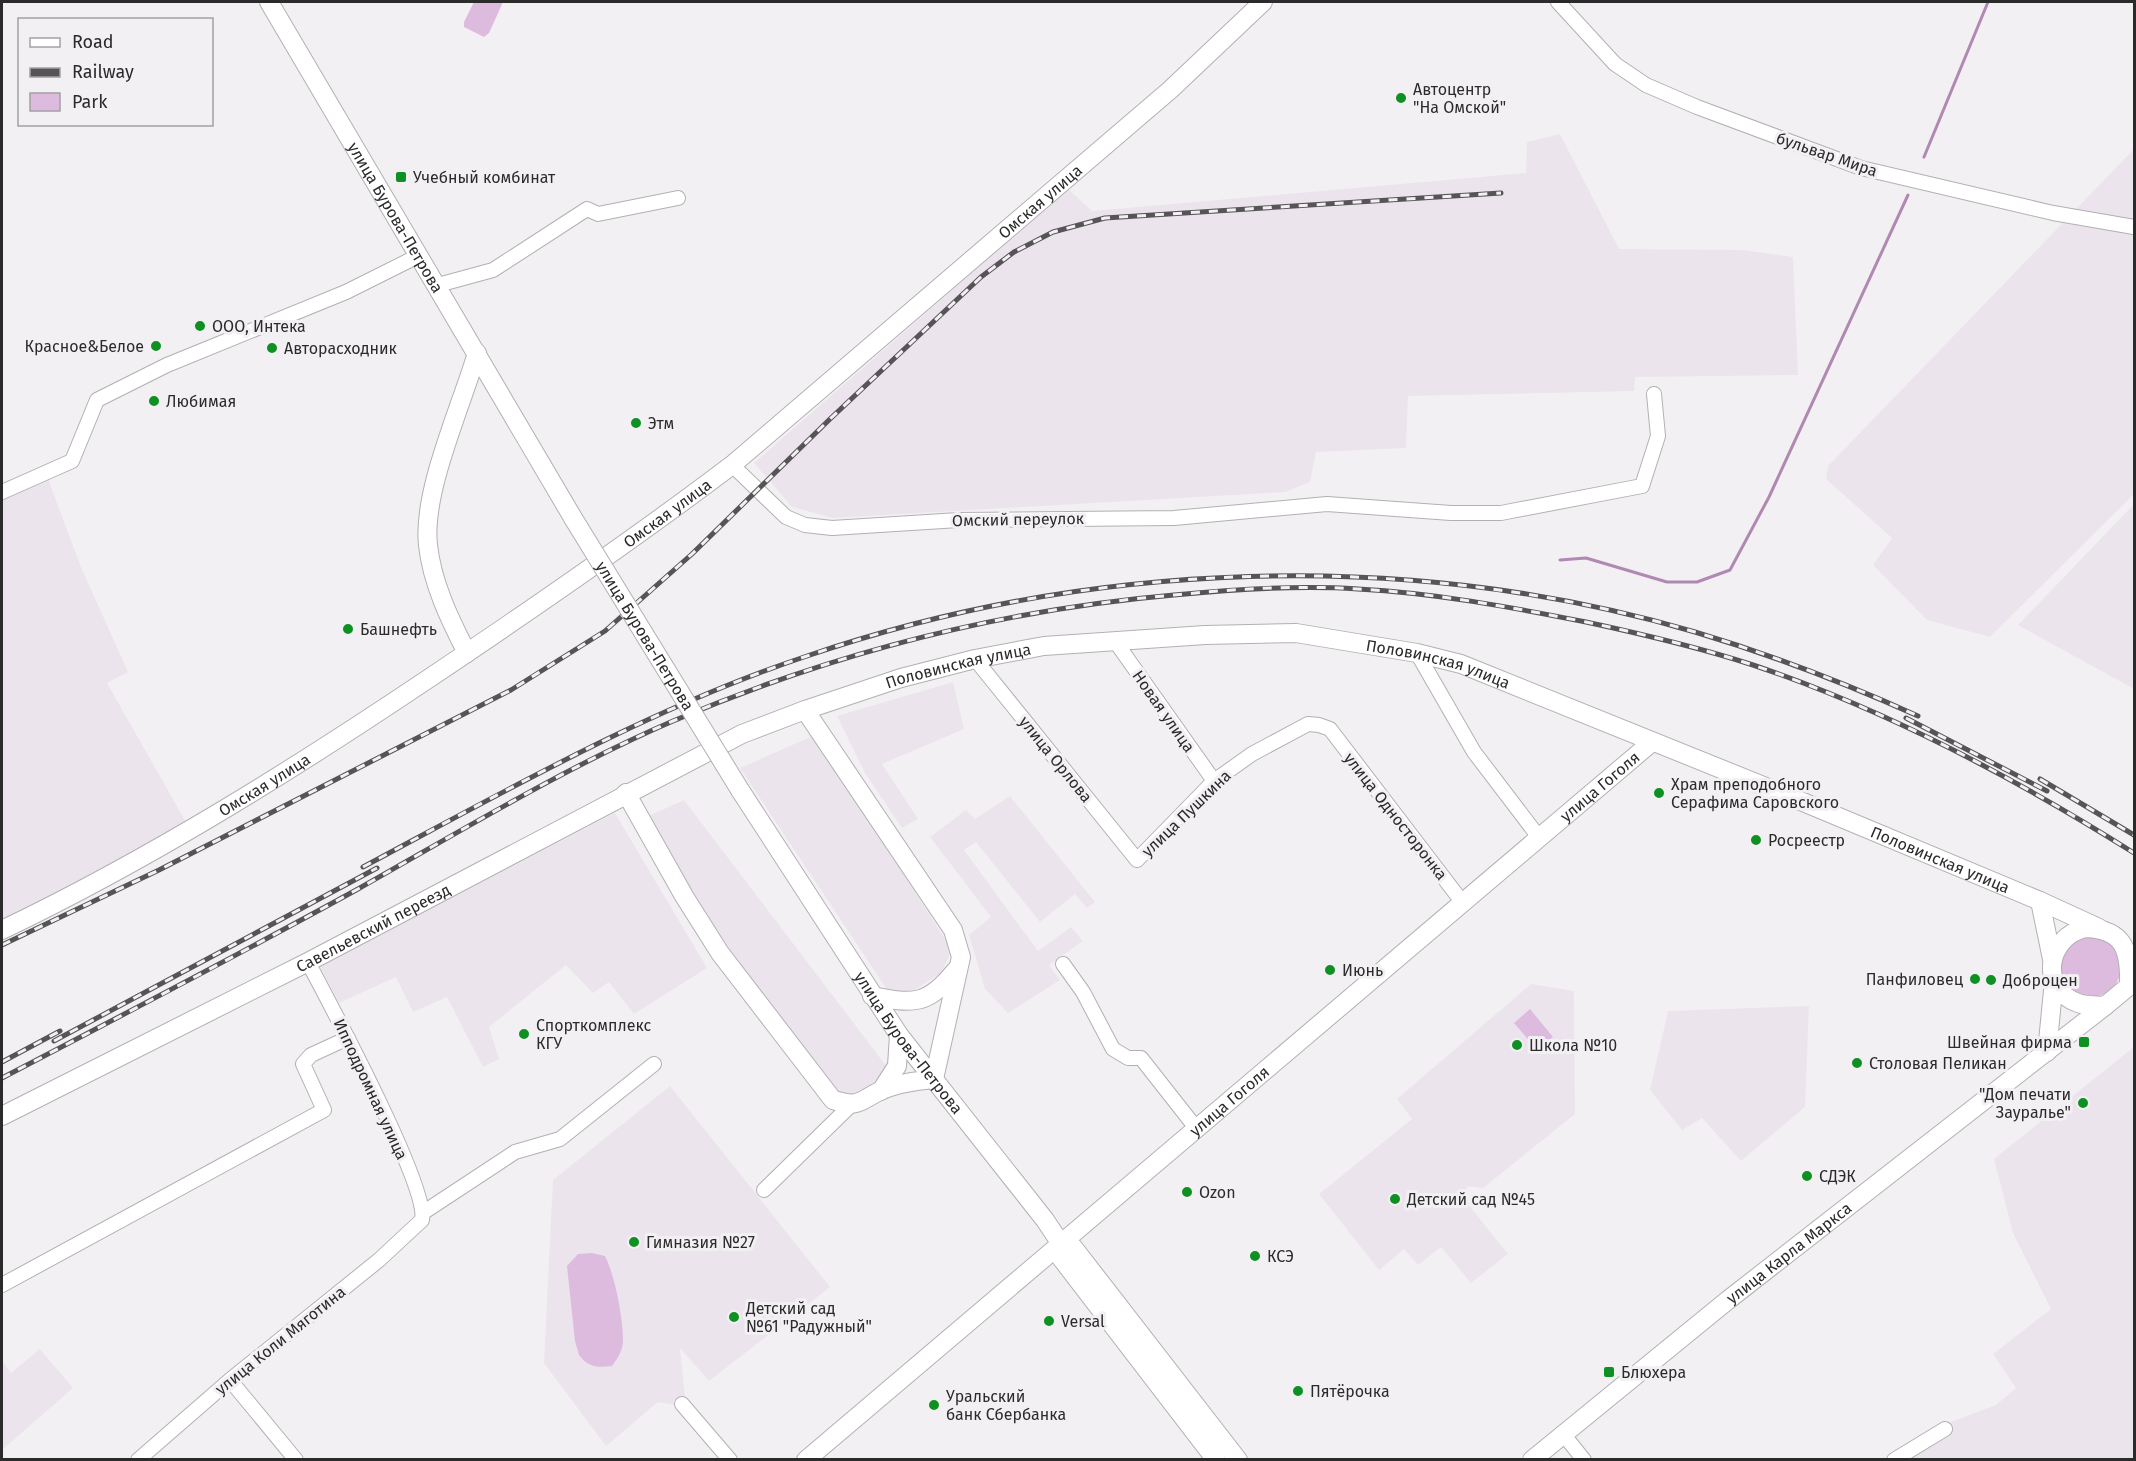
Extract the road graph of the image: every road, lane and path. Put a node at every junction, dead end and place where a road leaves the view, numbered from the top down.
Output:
1 (269, 2) edge
2 (1263, 2) edge
3 (1558, 2) edge
4 (678, 198) dead end
5 (2134, 227) edge
6 (420, 255) junction
7 (438, 285) junction
8 (477, 353) junction
9 (496, 386) junction
10 (1654, 394) dead end
11 (462, 403) junction
12 (732, 465) junction
13 (2, 492) edge
14 (1114, 641) junction
15 (466, 653) junction
16 (1417, 653) junction
17 (975, 659) junction
18 (805, 710) junction
19 (1330, 729) joint
20 (742, 734) joint
21 (1652, 742) junction
22 (1214, 781) junction
23 (626, 793) junction
24 (1538, 836) junction
25 (1137, 860) joint
26 (2040, 901) junction
27 (1463, 903) junction
28 (2099, 928) junction
29 (2, 930) edge
30 (2128, 943) edge
31 (2052, 959) junction
32 (308, 962) junction
33 (1063, 964) dead end
34 (958, 968) junction
35 (2054, 980) junction
36 (2132, 984) edge
37 (872, 996) junction
38 (2105, 1006) junction
39 (899, 1035) junction
40 (348, 1038) junction
41 (2047, 1053) junction
42 (654, 1064) dead end
43 (934, 1079) junction
44 (881, 1091) junction
45 (851, 1105) junction
46 (2, 1116) edge
47 (1196, 1128) junction
48 (764, 1190) dead end
49 (423, 1216) junction
50 (1060, 1244) junction
51 (2, 1285) edge
52 (230, 1380) junction
53 (682, 1404) dead end
54 (1945, 1430) dead end
55 (1564, 1435) junction
56 (138, 1460) edge
57 (296, 1460) edge
58 (730, 1460) edge
59 (806, 1460) edge
60 (1216, 1460) edge
61 (1238, 1460) edge
62 (1532, 1460) edge
63 (1584, 1460) edge
64 (1894, 1460) edge

1 - 6 main road, улица Бурова-Петрова
2 - 12 main road, Омская улица
3 - 5 street, бульвар Мира
4 - 7 street
6 - 7 main road, улица Бурова-Петрова
6 - 13 street
7 - 8 main road, улица Бурова-Петрова
8 - 9 main road, улица Бурова-Петрова
8 - 11 main road
9 - 11 main road
9 - 37 main road, улица Бурова-Петрова, bridge
10 - 12 street, Омский переулок
11 - 15 main road
12 - 15 main road, Омская улица
14 - 16 main road, Половинская улица
14 - 17 main road, Половинская улица
14 - 22 street, Новая улица
15 - 29 main road, Омская улица
16 - 21 main road, Половинская улица
16 - 24 street
17 - 18 main road, Половинская улица
17 - 25 street, улица Орлова
18 - 20 main road, Половинская улица
18 - 34 main road
19 - 22 street, улица Пушкина
19 - 27 street, улица Односторонка
20 - 23 main road, Савельевский переезд
21 - 24 main road, улица Гоголя
21 - 26 main road, Половинская улица
22 - 25 street, улица Пушкина
23 - 32 main road, Савельевский переезд
23 - 45 main road
24 - 27 main road, улица Гоголя
26 - 28 main road, Половинская улица
26 - 31 main road
27 - 47 main road, улица Гоголя
28 - 30 main road
28 - 31 main road
30 - 36 main road
31 - 35 main road
32 - 40 street, Ипподромная улица
32 - 46 main road, Савельевский переезд
33 - 47 street
34 - 37 main road
34 - 43 main road
35 - 38 main road
35 - 41 main road
36 - 38 main road
37 - 39 main road, улица Бурова-Петрова
38 - 41 main road, улица Карла Маркса
39 - 43 main road, улица Бурова-Петрова
39 - 44 main road
40 - 49 street, Ипподромная улица
40 - 51 street
41 - 55 main road, улица Карла Маркса
42 - 49 street, улица Коли Мяготина
43 - 44 main road
43 - 50 main road, улица Бурова-Петрова
44 - 45 main road
45 - 48 street
47 - 50 main road, улица Гоголя
49 - 52 street, улица Коли Мяготина
50 - 59 main road, улица Гоголя
50 - 60 main road, улица Бурова-Петрова
50 - 61 main road, улица Бурова-Петрова
52 - 56 street, улица Коли Мяготина
52 - 57 street
53 - 58 street
54 - 64 street
55 - 62 main road, улица Карла Маркса
55 - 63 street

